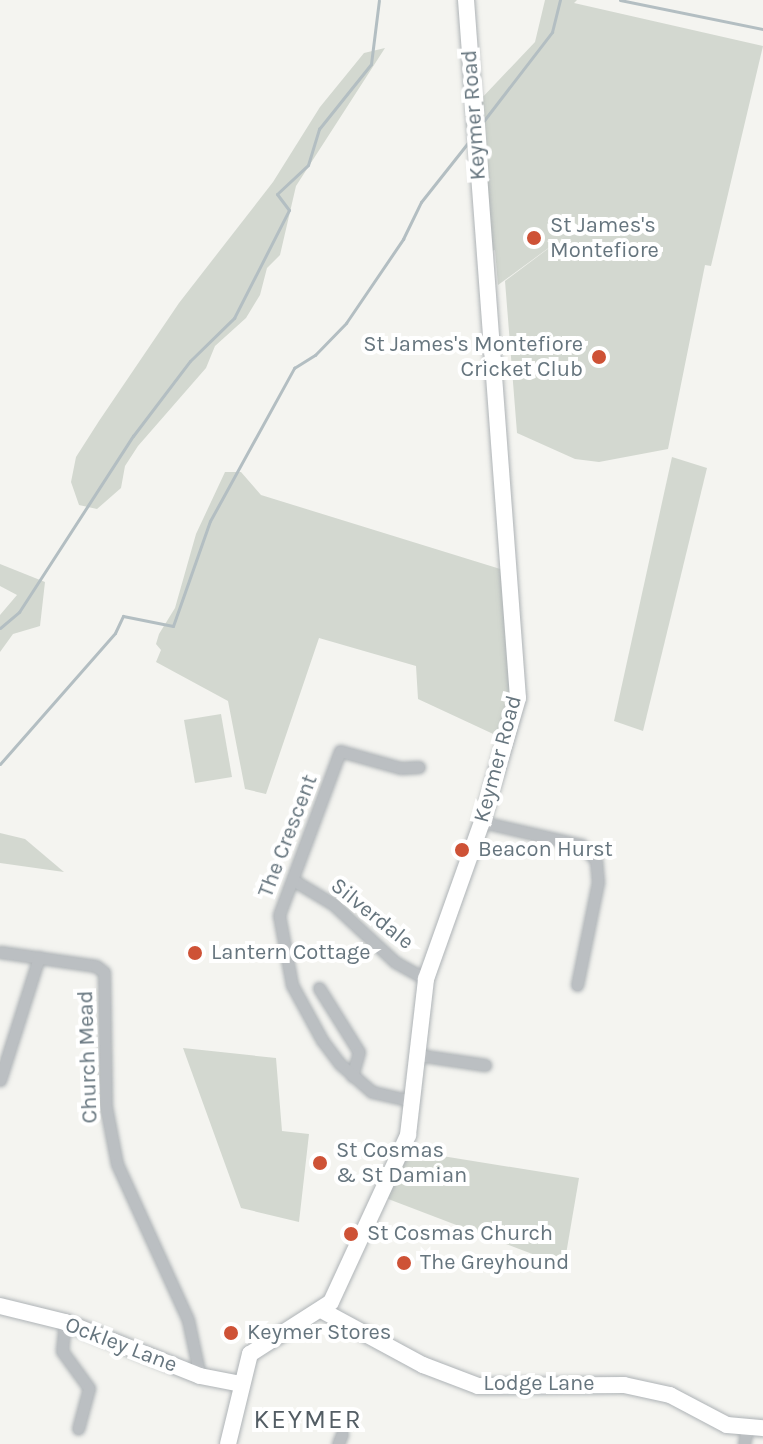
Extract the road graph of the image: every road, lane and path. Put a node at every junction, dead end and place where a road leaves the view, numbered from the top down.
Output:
1 (466, 0) edge
2 (419, 767) dead end
3 (482, 822) junction
4 (293, 880) junction
5 (0, 952) edge
6 (39, 957) junction
7 (426, 979) junction
8 (577, 985) dead end
9 (319, 988) dead end
10 (418, 1055) junction
11 (485, 1065) dead end
12 (352, 1076) junction
13 (0, 1080) edge
14 (412, 1101) junction
15 (0, 1306) edge
16 (323, 1311) junction
17 (65, 1322) junction
18 (200, 1376) junction
19 (241, 1384) junction
20 (78, 1429) dead end
21 (751, 1434) edge
22 (228, 1444) edge

1 - 3 main road, Keymer Road
2 - 4 street, The Crescent
3 - 7 main road, Keymer Road
3 - 8 street
4 - 7 street, Silverdale
4 - 12 street, The Crescent
5 - 6 street, Church Mead
6 - 13 street
6 - 18 street, Church Mead
7 - 10 main road, Keymer Road
9 - 12 street
10 - 11 street
10 - 14 main road, Keymer Road
12 - 14 street, The Crescent
14 - 16 main road, Keymer Road
15 - 17 main road, Ockley Lane
16 - 19 main road
16 - 21 main road, Lodge Lane
17 - 18 main road, Ockley Lane
17 - 20 street
18 - 19 main road, Ockley Lane
19 - 22 main road

